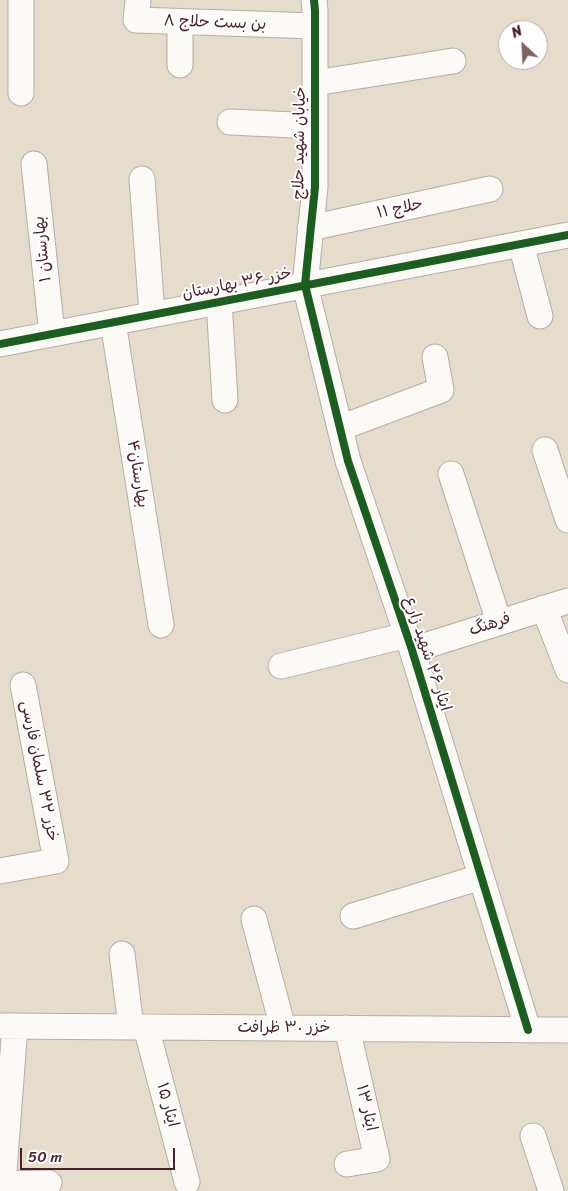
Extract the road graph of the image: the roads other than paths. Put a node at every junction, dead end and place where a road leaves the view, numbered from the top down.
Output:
1 (21, 0) edge
2 (138, 0) edge
3 (314, 0) edge
4 (180, 22) junction
5 (315, 26) junction
6 (453, 61) dead end
7 (180, 65) dead end
8 (315, 83) junction
9 (21, 93) dead end
10 (230, 122) dead end
11 (315, 126) junction
12 (34, 164) dead end
13 (142, 179) dead end
14 (490, 189) dead end
15 (310, 228) junction
16 (568, 235) edge
17 (521, 244) junction
18 (305, 285) junction
19 (219, 301) junction
20 (152, 314) junction
21 (540, 316) dead end
22 (113, 322) junction
23 (52, 334) junction
24 (0, 344) edge
25 (435, 357) dead end
26 (225, 400) dead end
27 (340, 428) junction
28 (545, 450) dead end
29 (451, 474) dead end
30 (568, 520) edge
31 (568, 600) edge
32 (544, 608) junction
33 (499, 622) junction
34 (160, 625) dead end
35 (410, 642) junction
36 (281, 666) dead end
37 (568, 670) edge
38 (23, 685) dead end
39 (0, 871) edge
40 (481, 878) junction
41 (353, 916) dead end
42 (254, 919) dead end
43 (122, 954) dead end
44 (7, 1026) edge
45 (139, 1027) junction
46 (284, 1028) junction
47 (347, 1028) junction
48 (528, 1030) junction
49 (568, 1030) edge
50 (533, 1136) dead end
51 (347, 1164) dead end
52 (187, 1182) dead end
53 (49, 1183) dead end
54 (551, 1191) edge

1 - 9 street
2 - 4 street, بن بست حلاج ۸
3 - 5 street, خیابان شهید حلاج
4 - 5 street, بن بست حلاج ۸
4 - 7 street
5 - 8 street, خیابان شهید حلاج
6 - 8 street
8 - 11 street, خیابان شهید حلاج
10 - 11 street
11 - 15 street, خیابان شهید حلاج
12 - 23 street, بهارستان ۱
13 - 20 street
14 - 15 street, حلاج ۱۱
15 - 18 street, خیابان شهید حلاج
16 - 17 street, خزر ۳۶ بهارستان
17 - 18 street, خزر ۳۶ بهارستان
17 - 21 street
18 - 19 street, خزر ۳۶ بهارستان
18 - 27 street, ایثار ۲۶ شهید زارع
19 - 20 street, خزر ۳۶ بهارستان
19 - 26 street
20 - 22 street, خزر ۳۶ بهارستان
22 - 23 street, خزر ۳۶ بهارستان
22 - 34 street, بهارستان۴
23 - 24 street, خزر ۳۶ بهارستان
25 - 27 street
27 - 35 street, ایثار ۲۶ شهید زارع
28 - 30 street
29 - 33 street
31 - 32 street, فرهنگ
32 - 33 street, فرهنگ
32 - 37 street
33 - 35 street, فرهنگ
35 - 36 street, فرهنگ
35 - 40 street, ایثار ۲۶ شهید زارع
38 - 39 street, خزر ۳۲ سلمان فارسی
40 - 41 street
40 - 48 street, ایثار ۲۶ شهید زارع
42 - 46 street
43 - 45 street, ایثار ۱۵
44 - 45 street, خزر ۳۰ ظرافت
44 - 53 street
45 - 46 street, خزر ۳۰ ظرافت
45 - 52 street, ایثار ۱۵
46 - 47 street, خزر ۳۰ ظرافت
47 - 48 street, خزر ۳۰ ظرافت
47 - 51 street, ایثار ۱۳
48 - 49 street, خزر ۳۰ ظرافت
50 - 54 street

